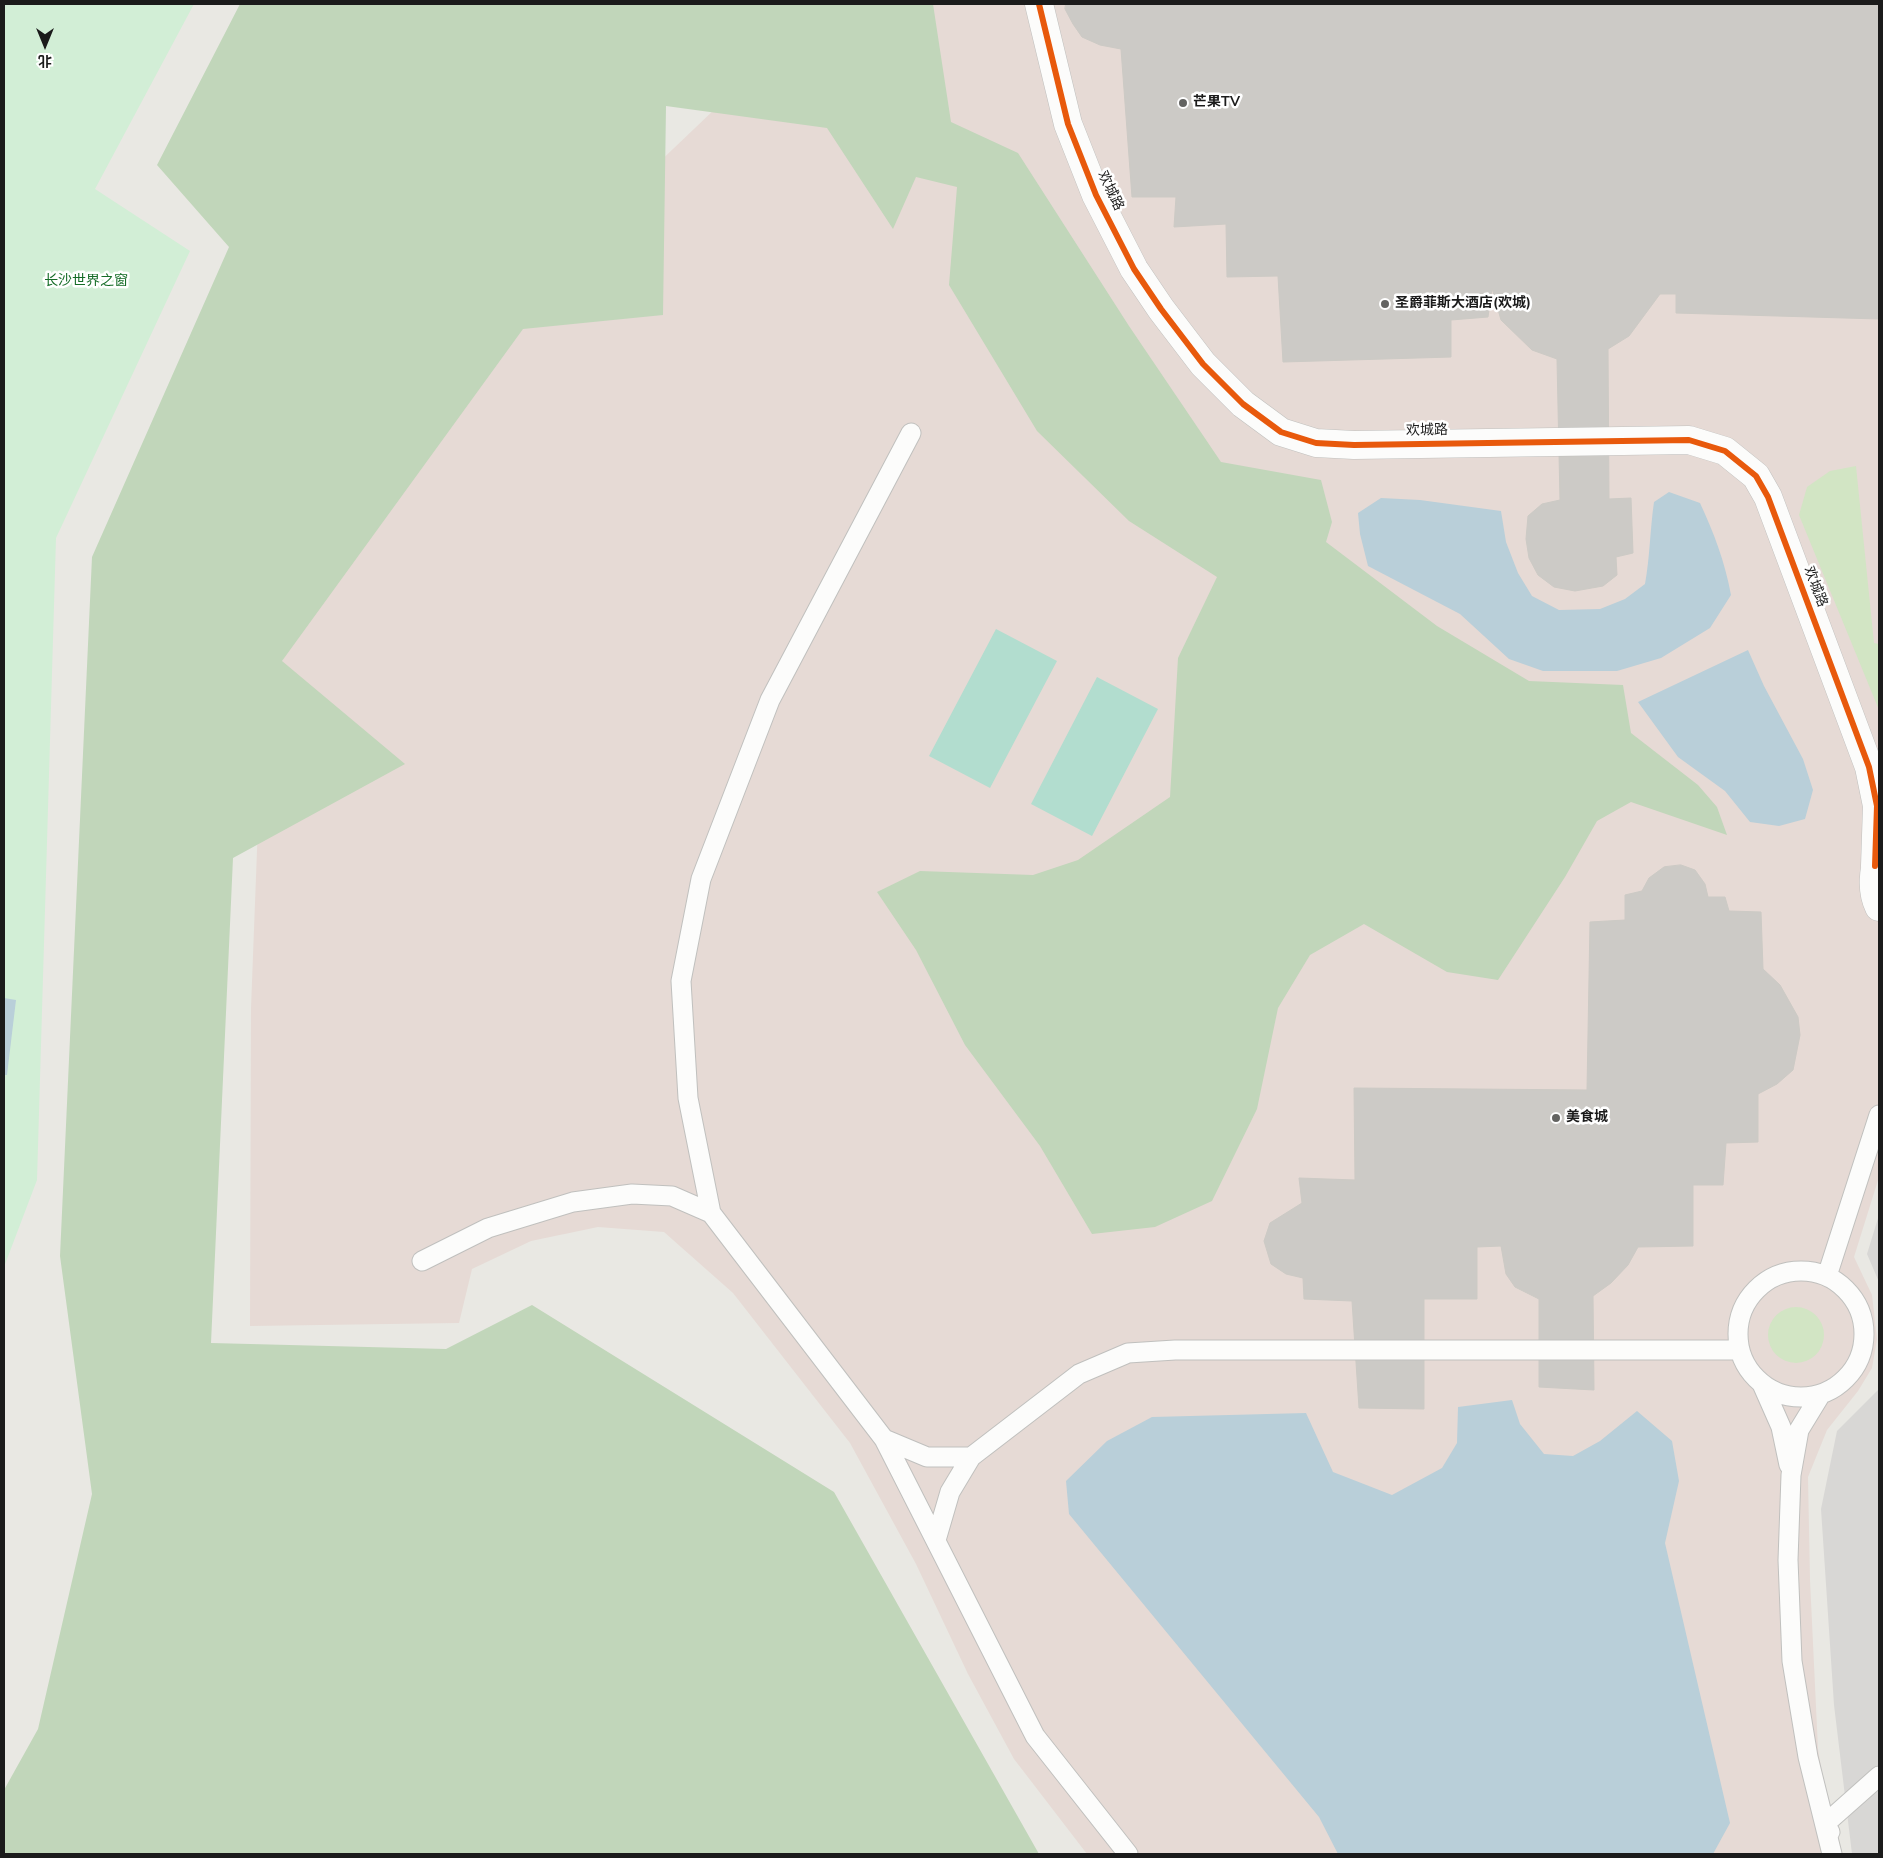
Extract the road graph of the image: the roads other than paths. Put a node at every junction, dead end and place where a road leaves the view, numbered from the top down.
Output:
1 (1039, 4) edge
2 (911, 433) dead end
3 (1874, 771) edge
4 (1877, 860) edge
5 (1879, 907) edge
6 (1879, 1116) edge
7 (711, 1213) junction
8 (422, 1261) dead end
9 (1827, 1276) junction
10 (1739, 1350) junction
11 (1762, 1384) junction
12 (1821, 1394) junction
13 (884, 1439) junction
14 (971, 1457) junction
15 (1791, 1475) junction
16 (936, 1540) junction
17 (1879, 1776) edge
18 (1826, 1824) junction
19 (1128, 1854) edge
20 (1832, 1854) edge
21 (1841, 1854) edge

1 - 3 street, 欢城路
2 - 7 lane
3 - 4 street, 欢城路
4 - 5 street, 欢城路
6 - 9 lane
7 - 8 lane
7 - 13 lane
9 - 10 lane
9 - 12 lane
10 - 11 lane
10 - 14 lane
11 - 12 lane
11 - 15 lane
12 - 15 lane
13 - 14 lane
13 - 16 lane
14 - 16 lane
15 - 18 lane
16 - 19 lane
17 - 18 lane
18 - 20 lane
18 - 21 lane

